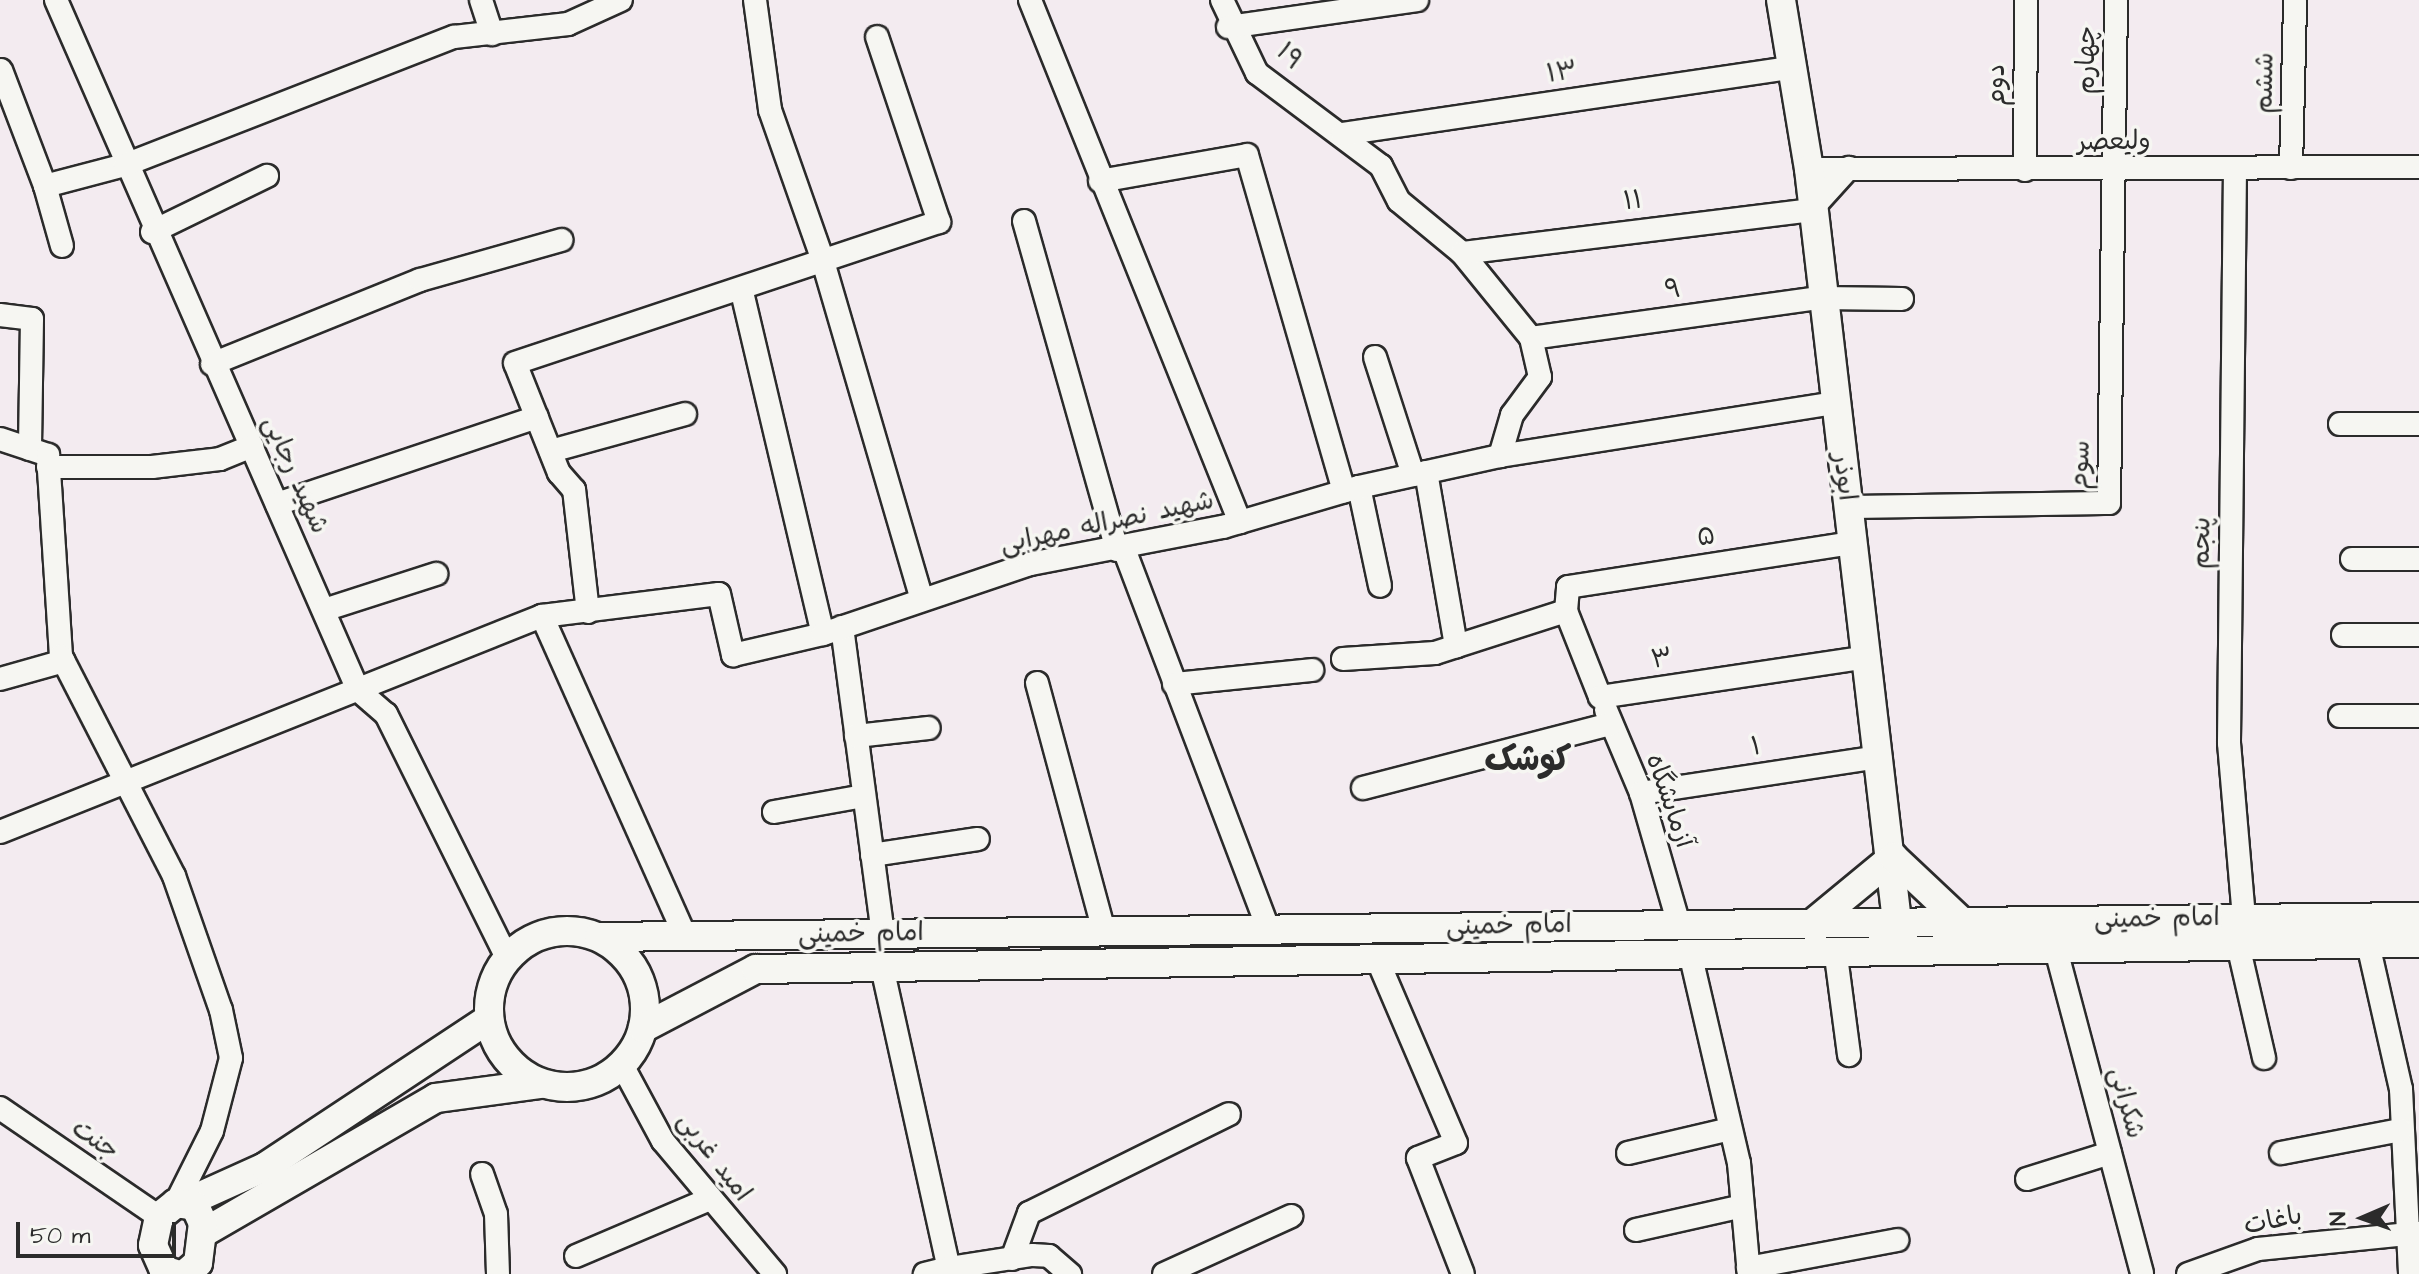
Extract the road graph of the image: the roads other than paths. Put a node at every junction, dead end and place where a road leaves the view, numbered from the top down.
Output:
1 (56, 0) edge
2 (481, 0) edge
3 (621, 0) edge
4 (755, 0) edge
5 (1030, 0) edge
6 (1222, 0) edge
7 (1417, 0) edge
8 (1781, 0) edge
9 (2026, 0) edge
10 (2116, 0) edge
11 (2295, 0) edge
12 (1232, 26) junction
13 (492, 34) junction
14 (877, 37) dead end
15 (1789, 68) junction
16 (1, 70) edge
17 (1342, 134) junction
18 (125, 165) junction
19 (2419, 167) edge
20 (1849, 168) junction
21 (2235, 168) junction
22 (2291, 168) junction
23 (1809, 169) junction
24 (2025, 170) junction
25 (2112, 170) junction
26 (267, 176) dead end
27 (1100, 181) junction
28 (45, 186) junction
29 (1811, 210) junction
30 (1024, 221) dead end
31 (152, 232) junction
32 (561, 240) dead end
33 (62, 246) dead end
34 (1462, 253) junction
35 (822, 258) junction
36 (742, 292) junction
37 (1821, 298) junction
38 (1902, 299) dead end
39 (0, 315) edge
40 (1531, 338) junction
41 (1375, 357) dead end
42 (212, 364) junction
43 (1835, 403) junction
44 (685, 414) dead end
45 (537, 417) junction
46 (2340, 424) dead end
47 (2419, 424) edge
48 (0, 439) edge
49 (253, 446) junction
50 (30, 449) junction
51 (551, 451) junction
52 (1500, 456) junction
53 (48, 467) junction
54 (1419, 473) junction
55 (1352, 489) junction
56 (277, 504) junction
57 (1848, 507) junction
58 (1240, 522) junction
59 (1853, 543) junction
60 (1121, 549) junction
61 (2352, 559) dead end
62 (2419, 559) edge
63 (436, 574) dead end
64 (1380, 586) dead end
65 (922, 600) junction
66 (324, 610) junction
67 (1566, 611) junction
68 (588, 612) junction
69 (542, 616) junction
70 (832, 631) junction
71 (2343, 635) dead end
72 (2419, 635) edge
73 (1456, 646) junction
74 (1868, 657) junction
75 (1343, 659) dead end
76 (64, 661) junction
77 (1312, 670) dead end
78 (0, 679) edge
79 (1037, 683) dead end
80 (1174, 684) junction
81 (358, 690) junction
82 (1600, 697) junction
83 (2340, 716) dead end
84 (2419, 716) edge
85 (1611, 724) junction
86 (929, 728) dead end
87 (856, 736) junction
88 (1880, 757) junction
89 (126, 783) junction
90 (1363, 788) dead end
91 (1641, 793) junction
92 (864, 796) junction
93 (774, 812) dead end
94 (0, 832) edge
95 (978, 839) dead end
96 (872, 855) junction
97 (1893, 857) junction
98 (2419, 917) edge
99 (1898, 922) junction
100 (1962, 922) junction
101 (1813, 923) junction
102 (1679, 925) junction
103 (1268, 929) junction
104 (1104, 931) junction
105 (2241, 932) junction
106 (883, 933) junction
107 (685, 935) junction
108 (599, 937) junction
109 (2419, 943) edge
110 (2368, 944) junction
111 (2055, 946) junction
112 (1900, 955) junction
113 (1836, 956) junction
114 (1691, 957) junction
115 (507, 958) junction
116 (1378, 961) junction
117 (882, 967) junction
118 (489, 1019) junction
119 (643, 1028) junction
120 (1849, 1055) dead end
121 (2264, 1058) dead end
122 (622, 1065) junction
123 (541, 1084) junction
124 (0, 1108) edge
125 (1229, 1114) dead end
126 (1730, 1129) junction
127 (2407, 1139) edge
128 (1628, 1153) dead end
129 (2110, 1153) junction
130 (2281, 1153) dead end
131 (482, 1174) dead end
132 (2027, 1179) dead end
133 (707, 1200) junction
134 (1738, 1207) junction
135 (173, 1208) junction
136 (1291, 1216) dead end
137 (1636, 1230) dead end
138 (203, 1233) junction
139 (2413, 1233) edge
140 (1897, 1240) dead end
141 (576, 1256) dead end
142 (1012, 1259) junction
143 (949, 1268) junction
144 (183, 1271) edge
145 (1749, 1271) edge
146 (2199, 1272) edge
147 (498, 1274) edge
148 (775, 1274) edge
149 (925, 1274) edge
150 (1070, 1274) edge
151 (1164, 1274) edge
152 (1463, 1274) edge
153 (2142, 1274) edge
154 (2410, 1274) edge

1 - 18 street, شهید رجایی
2 - 13 street
3 - 13 street
4 - 35 street
5 - 27 street
6 - 12 street, ۱۹
7 - 12 street
8 - 15 main road, ابوذر
9 - 24 street, دوم
10 - 25 street, چهارم
11 - 22 street, ششم
12 - 17 street, ۱۹
13 - 18 street
14 - 35 street
15 - 17 street, ۱۳
15 - 23 main road, ابوذر
16 - 28 street
17 - 34 street, ۱۹
18 - 28 street
18 - 31 street, شهید رجایی
19 - 22 street, ولیعصر
20 - 23 street, ولیعصر
20 - 24 street, ولیعصر
20 - 29 street
21 - 22 street, ولیعصر
21 - 25 street, ولیعصر
21 - 105 street, پنجم
23 - 29 main road, ابوذر
24 - 25 street, ولیعصر
25 - 57 street, سوم
26 - 31 street
27 - 55 street
27 - 58 street
28 - 33 street
29 - 34 street, ۱۱
29 - 37 main road, ابوذر
30 - 60 street
31 - 42 street, شهید رجایی
32 - 42 street
34 - 40 street, ۱۹
35 - 36 street
35 - 65 street
36 - 45 street
36 - 70 street
37 - 38 street, ۹
37 - 40 street, ۹
37 - 43 main road, ابوذر
39 - 50 street
40 - 52 street
41 - 54 street
42 - 49 street, شهید رجایی
43 - 52 street, شهید نصراله مهرابی
43 - 57 main road, ابوذر
44 - 51 street
45 - 51 street
45 - 56 street
46 - 47 street
48 - 50 street
49 - 53 street
49 - 56 street, شهید رجایی
50 - 53 street
51 - 68 street
52 - 54 street, شهید نصراله مهرابی
53 - 76 street
54 - 55 street, شهید نصراله مهرابی
54 - 73 street
55 - 58 street, شهید نصراله مهرابی
55 - 64 street
56 - 66 street, شهید رجایی
57 - 59 main road, ابوذر
58 - 60 street, شهید نصراله مهرابی
59 - 67 street, ۵
59 - 74 main road, ابوذر
60 - 65 street, شهید نصراله مهرابی
60 - 80 street
61 - 62 street
63 - 66 street
65 - 70 street, شهید نصراله مهرابی
66 - 81 street, شهید رجایی
67 - 73 street
67 - 82 street
68 - 69 street, شهید نصراله مهرابی
68 - 70 street, شهید نصراله مهرابی
69 - 81 street, شهید نصراله مهرابی
69 - 107 street
70 - 87 street
71 - 72 street
73 - 75 street
74 - 82 street, ۳
74 - 88 main road, ابوذر
76 - 78 street
76 - 89 street
77 - 80 street
79 - 104 street
80 - 103 street
81 - 89 street, شهید نصراله مهرابی
81 - 115 street, شهید رجایی
82 - 85 street, آزمایشگاه
83 - 84 street
85 - 90 street
85 - 91 street, آزمایشگاه
86 - 87 street
87 - 92 street
88 - 91 street, ۱
88 - 97 main road, ابوذر
89 - 94 street, شهید نصراله مهرابی
89 - 135 street
91 - 102 street, آزمایشگاه
92 - 93 street
92 - 96 street
95 - 96 street
96 - 106 street
97 - 99 main road, ابوذر
97 - 100 main road
97 - 101 main road
98 - 105 main road, امام خمینی
99 - 100 main road, امام خمینی
99 - 101 main road, امام خمینی
99 - 112 main road, ابوذر
100 - 105 main road, امام خمینی
101 - 102 main road, امام خمینی
102 - 103 main road, امام خمینی
103 - 104 main road, امام خمینی
104 - 106 main road, امام خمینی
105 - 110 main road, امام خمینی
105 - 111 main road, امام خمینی
105 - 121 street, پنجم
106 - 107 main road, امام خمینی
107 - 108 main road, امام خمینی
108 - 115 main road
108 - 119 main road
109 - 110 main road, امام خمینی
110 - 127 street
111 - 112 main road, امام خمینی
111 - 129 street, شکرانی
112 - 113 main road, امام خمینی
113 - 114 main road, امام خمینی
113 - 120 street
114 - 116 main road, امام خمینی
114 - 126 street
115 - 118 main road
116 - 117 main road, امام خمینی
116 - 152 street
117 - 119 main road, امام خمینی
117 - 143 street
118 - 123 main road
118 - 135 main road
119 - 122 main road
122 - 123 main road
122 - 133 street, امید غربی
123 - 138 main road
124 - 135 street, جنت
125 - 142 street
126 - 128 street
126 - 134 street
127 - 130 street
127 - 139 street
129 - 132 street
129 - 153 street, شکرانی
131 - 147 street
133 - 141 street
133 - 148 street, امید غربی
134 - 137 street
134 - 145 street
135 - 138 main road
135 - 144 main road
136 - 151 street
138 - 144 main road
139 - 146 street, باغات
139 - 154 street
140 - 145 street
142 - 143 street
142 - 150 street
143 - 149 street

